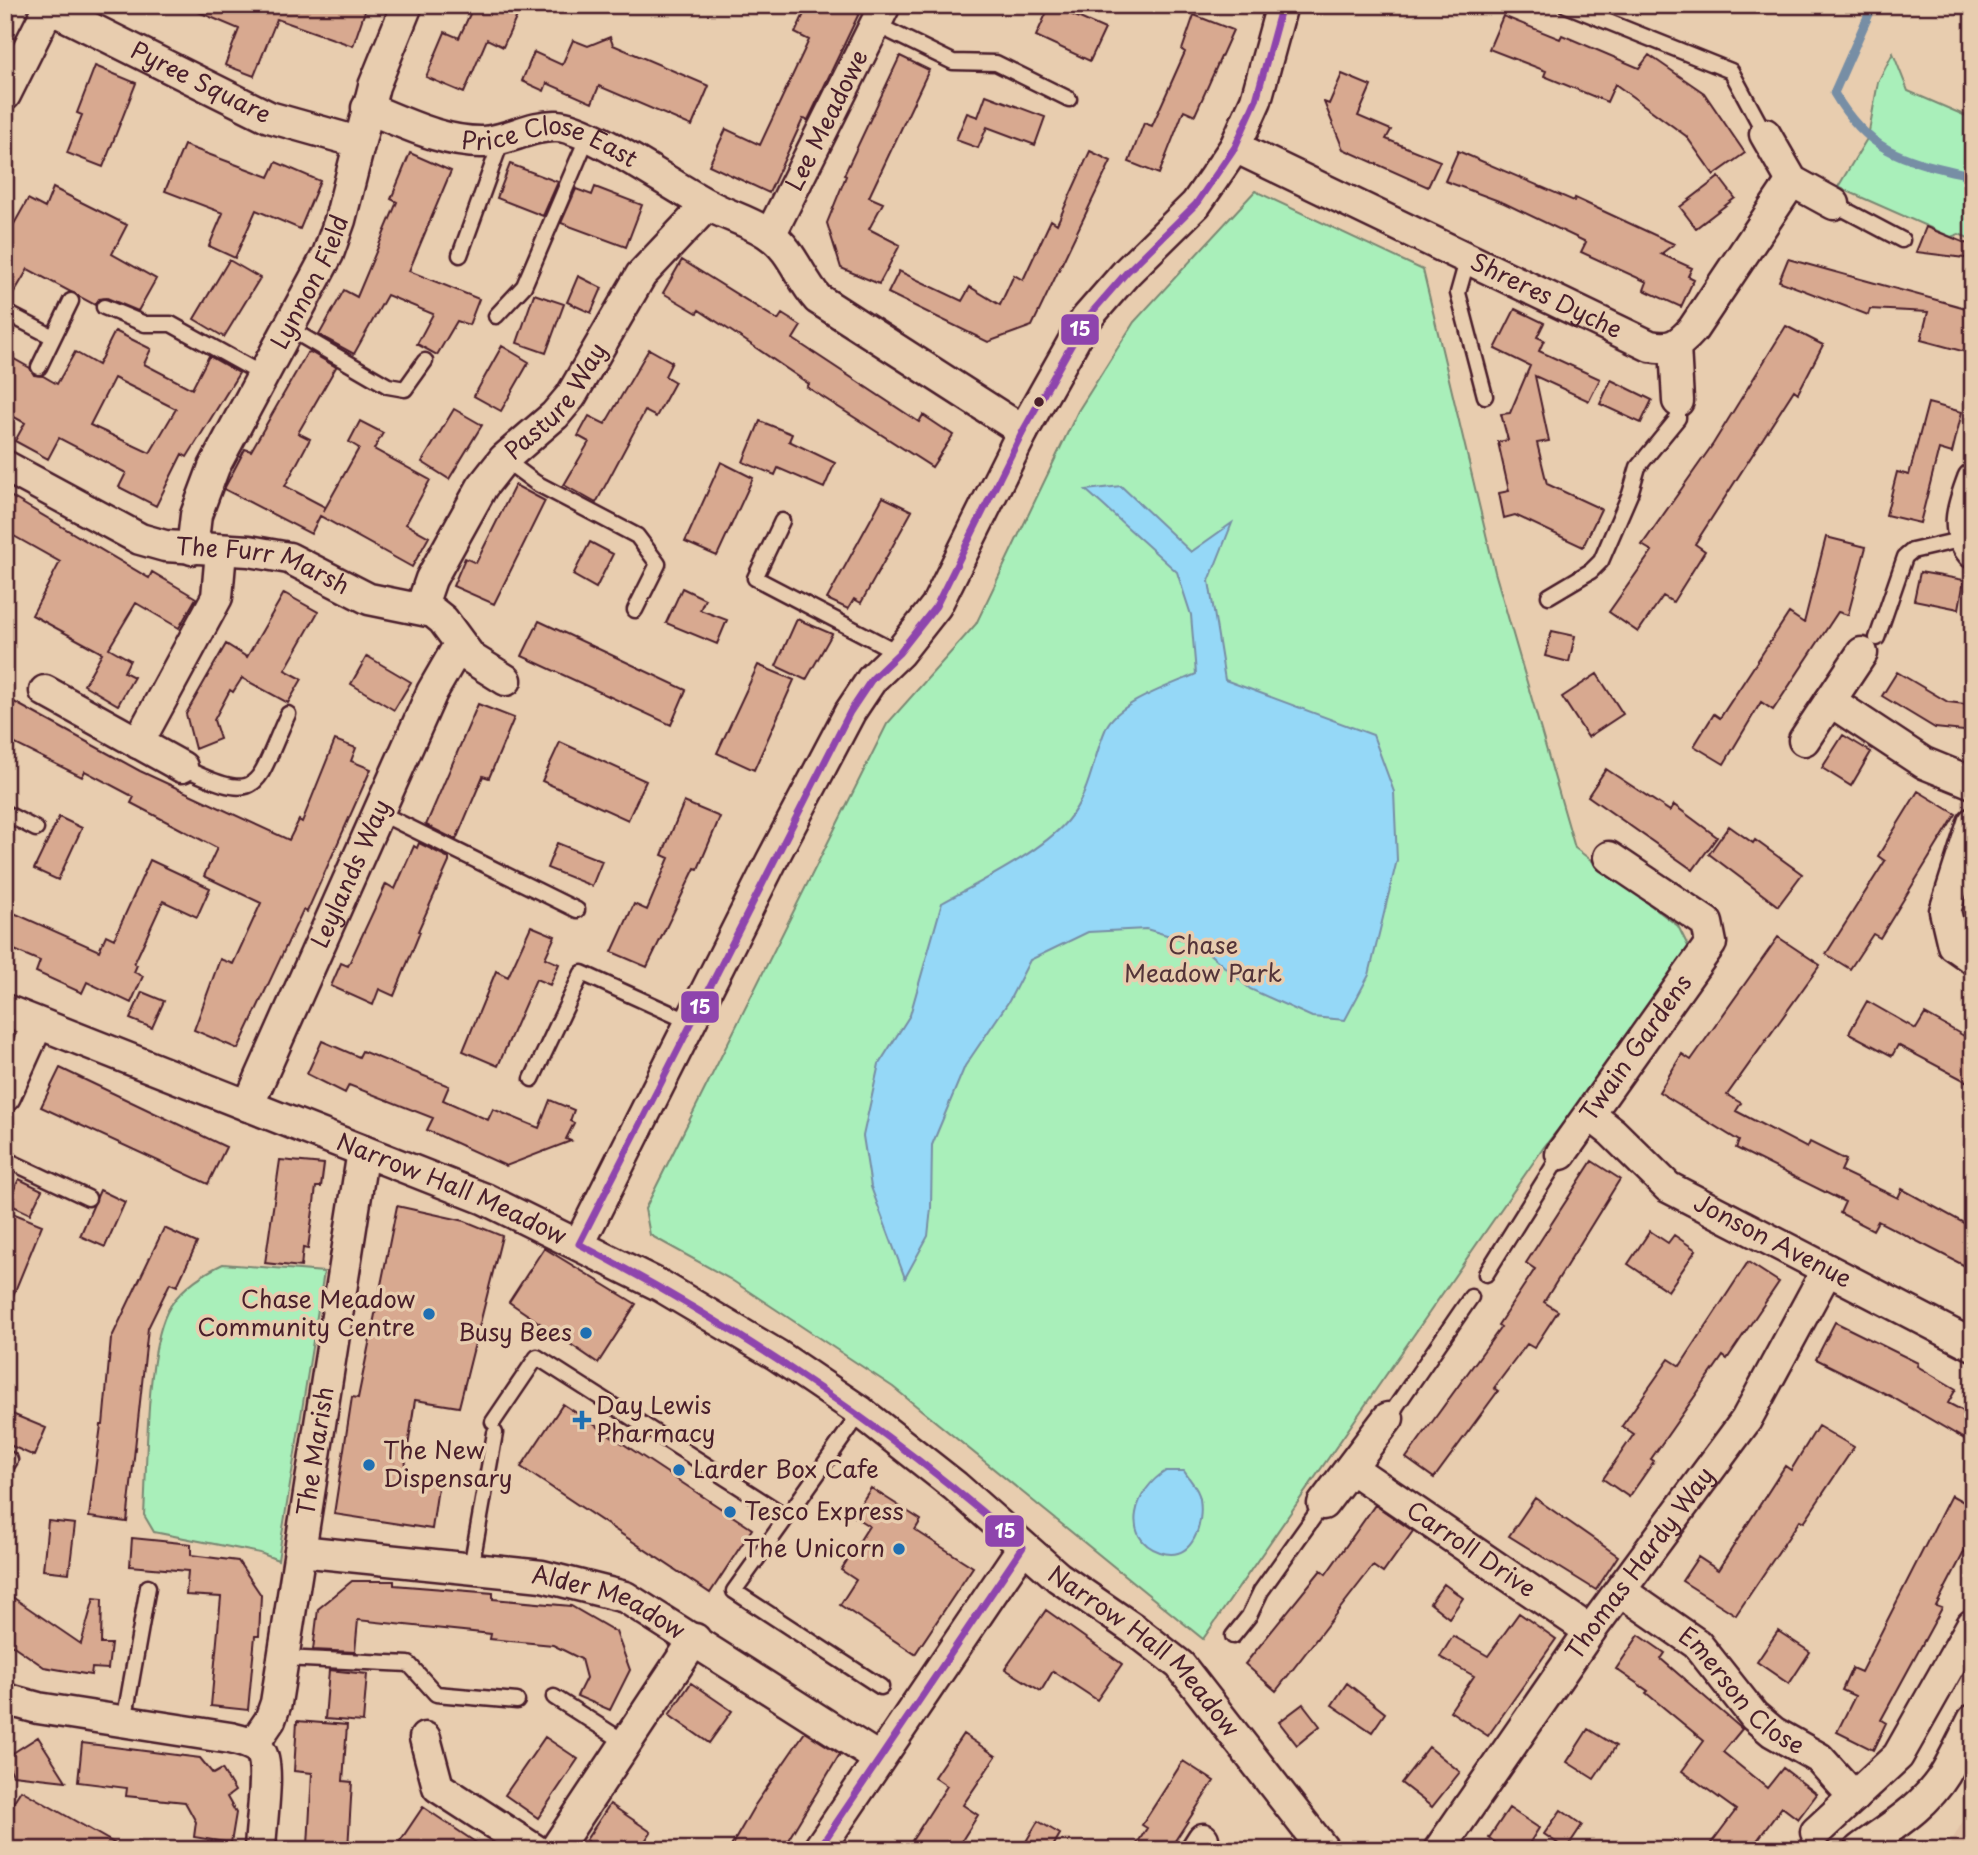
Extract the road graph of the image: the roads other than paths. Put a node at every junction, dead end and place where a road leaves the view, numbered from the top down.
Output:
1 (407, 5) edge
2 (1282, 5) edge
3 (1566, 5) edge
4 (48, 6) edge
5 (880, 15) edge
6 (5, 95) edge
7 (1069, 99) dead end
8 (367, 108) junction
9 (1765, 134) joint
10 (588, 136) junction
11 (502, 139) junction
12 (358, 142) junction
13 (1235, 147) junction
14 (1793, 181) junction
15 (1834, 204) joint
16 (707, 205) junction
17 (770, 235) junction
18 (1902, 240) dead end
19 (460, 255) dead end
20 (1467, 261) junction
21 (71, 301) dead end
22 (104, 307) dead end
23 (5, 313) edge
24 (496, 316) dead end
25 (288, 328) junction
26 (53, 337) junction
27 (1675, 346) junction
28 (425, 361) dead end
29 (39, 367) dead end
30 (263, 375) junction
31 (1485, 396) dead end
32 (1678, 401) joint
33 (1023, 431) junction
34 (504, 459) junction
35 (5, 466) edge
36 (1973, 479) edge
37 (782, 521) dead end
38 (1968, 546) edge
39 (206, 550) junction
40 (1549, 596) dead end
41 (421, 608) junction
42 (635, 610) dead end
43 (459, 645) junction
44 (1869, 645) joint
45 (899, 653) junction
46 (506, 680) dead end
47 (45, 691) dead end
48 (1830, 701) junction
49 (288, 714) dead end
50 (1804, 740) dead end
51 (138, 743) junction
52 (182, 767) joint
53 (1973, 783) edge
54 (378, 812) junction
55 (5, 818) edge
56 (1973, 823) edge
57 (36, 829) dead end
58 (1609, 857) dead end
59 (577, 910) dead end
60 (1973, 959) edge
61 (5, 1010) edge
62 (690, 1022) junction
63 (37, 1025) junction
64 (532, 1079) dead end
65 (5, 1096) edge
66 (248, 1106) junction
67 (1590, 1115) junction
68 (363, 1151) junction
69 (1561, 1154) joint
70 (5, 1159) edge
71 (88, 1198) dead end
72 (579, 1244) junction
73 (1826, 1270) junction
74 (1486, 1274) dead end
75 (1471, 1297) dead end
76 (1973, 1345) edge
77 (861, 1412) junction
78 (1388, 1418) joint
79 (1351, 1468) junction
80 (1323, 1504) joint
81 (787, 1517) junction
82 (1023, 1547) junction
83 (300, 1551) junction
84 (471, 1568) junction
85 (148, 1587) dead end
86 (1621, 1591) junction
87 (1972, 1625) edge
88 (1590, 1631) junction
89 (1233, 1636) dead end
90 (695, 1639) junction
91 (283, 1658) junction
92 (881, 1687) dead end
93 (554, 1697) dead end
94 (517, 1701) dead end
95 (7, 1704) edge
96 (1973, 1720) edge
97 (124, 1722) junction
98 (425, 1738) dead end
99 (626, 1743) junction
100 (253, 1745) junction
101 (878, 1758) junction
102 (1854, 1797) junction
103 (1816, 1832) dead end
104 (1884, 1841) edge
105 (260, 1850) edge
106 (536, 1850) edge
107 (555, 1850) edge
108 (818, 1850) edge
109 (1324, 1850) edge
110 (1439, 1850) edge
111 (1858, 1850) edge

1 - 8 street, Lynnon Field
2 - 13 street
3 - 9 lane
4 - 6 street
4 - 12 street, Pyree Square
5 - 7 lane
5 - 17 street, Lee Meadowe
8 - 11 street, Price Close East
8 - 12 street, Lynnon Field
9 - 14 street
10 - 11 street, Price Close East
10 - 16 street, Price Close East
10 - 24 lane
11 - 19 lane
12 - 25 street, Lynnon Field
13 - 20 street, Shreres Dyche
13 - 33 street
14 - 15 street
14 - 27 street
15 - 18 lane
16 - 17 street, Price Close East
16 - 34 street, Pasture Way
17 - 33 street, Price Close East
20 - 27 street, Shreres Dyche
20 - 31 lane
21 - 26 lane
22 - 30 lane
23 - 26 lane
25 - 28 lane
25 - 30 street, Lynnon Field
26 - 29 lane
27 - 32 street
30 - 39 street, Lynnon Field
32 - 40 lane
33 - 45 street
34 - 41 street, Pasture Way
34 - 42 lane
35 - 39 street, The Furr Marsh
36 - 38 street
37 - 45 lane
38 - 44 lane
39 - 41 street, The Furr Marsh
39 - 51 street, Lynnon Field
41 - 43 street, The Furr Marsh
43 - 46 street, The Furr Marsh
43 - 54 street, Leylands Way
44 - 48 street
45 - 62 street
47 - 51 street
48 - 50 street
48 - 53 street
49 - 52 lane
51 - 52 street
54 - 59 lane
54 - 66 street, Leylands Way
55 - 57 lane
56 - 60 street
58 - 67 street, Twain Gardens
61 - 63 street, Narrow Hall Meadow
62 - 64 lane
62 - 72 street
63 - 65 street
63 - 66 street, Narrow Hall Meadow
66 - 68 street, Narrow Hall Meadow
67 - 69 street, Twain Gardens
67 - 73 street, Jonson Avenue
68 - 72 street, Narrow Hall Meadow
68 - 83 street, The Marish
69 - 74 lane
70 - 71 lane
72 - 77 street, Narrow Hall Meadow
73 - 76 street, Jonson Avenue
73 - 86 street, Thomas Hardy Way
75 - 78 lane
77 - 81 lane
77 - 82 street, Narrow Hall Meadow
78 - 79 street
79 - 80 street
79 - 88 street, Carroll Drive
80 - 89 lane
81 - 84 lane
81 - 92 lane
82 - 101 street
82 - 109 street, Narrow Hall Meadow
83 - 84 street, Alder Meadow
83 - 91 street, The Marish
84 - 90 street, Alder Meadow
85 - 97 lane
86 - 88 street, Thomas Hardy Way
86 - 102 street, Emerson Close
87 - 102 street
88 - 110 street, Thomas Hardy Way
90 - 99 street
90 - 101 street, Alder Meadow
91 - 94 lane
91 - 100 street, The Marish
93 - 99 lane
95 - 97 street
96 - 104 street
97 - 100 street
98 - 106 street
99 - 107 street
100 - 105 street
101 - 108 street
102 - 103 street
104 - 111 street

